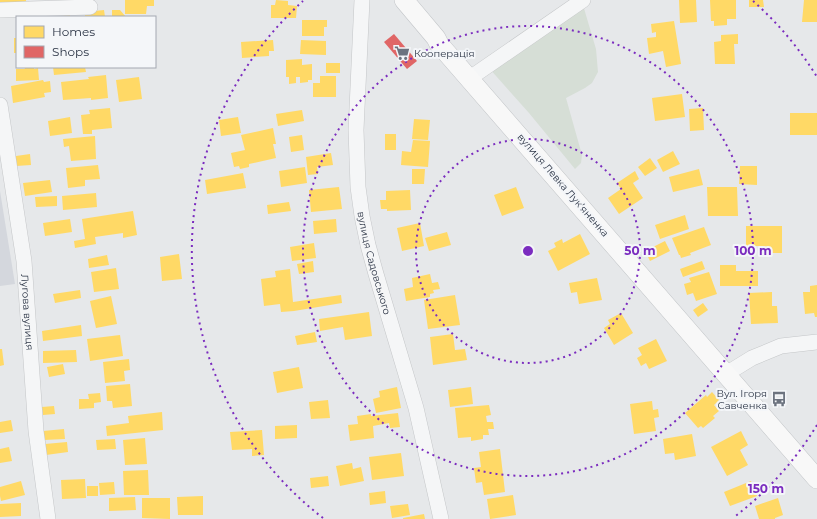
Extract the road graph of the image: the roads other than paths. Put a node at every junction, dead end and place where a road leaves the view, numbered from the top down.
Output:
1 (362, 0) edge
2 (404, 0) edge
3 (583, 0) edge
4 (90, 7) dead end
5 (0, 10) edge
6 (470, 78) junction
7 (0, 105) edge
8 (817, 342) edge
9 (726, 374) junction
10 (817, 479) edge
11 (48, 519) edge
12 (441, 519) edge

1 - 12 street, вулиця Садовського
2 - 6 main road, вулиця Левка Лукʼяненка
3 - 6 street
4 - 5 street
6 - 9 main road, вулиця Левка Лукʼяненка
7 - 11 street, Лугова вулиця
8 - 9 street
9 - 10 main road, вулиця Левка Лукʼяненка

